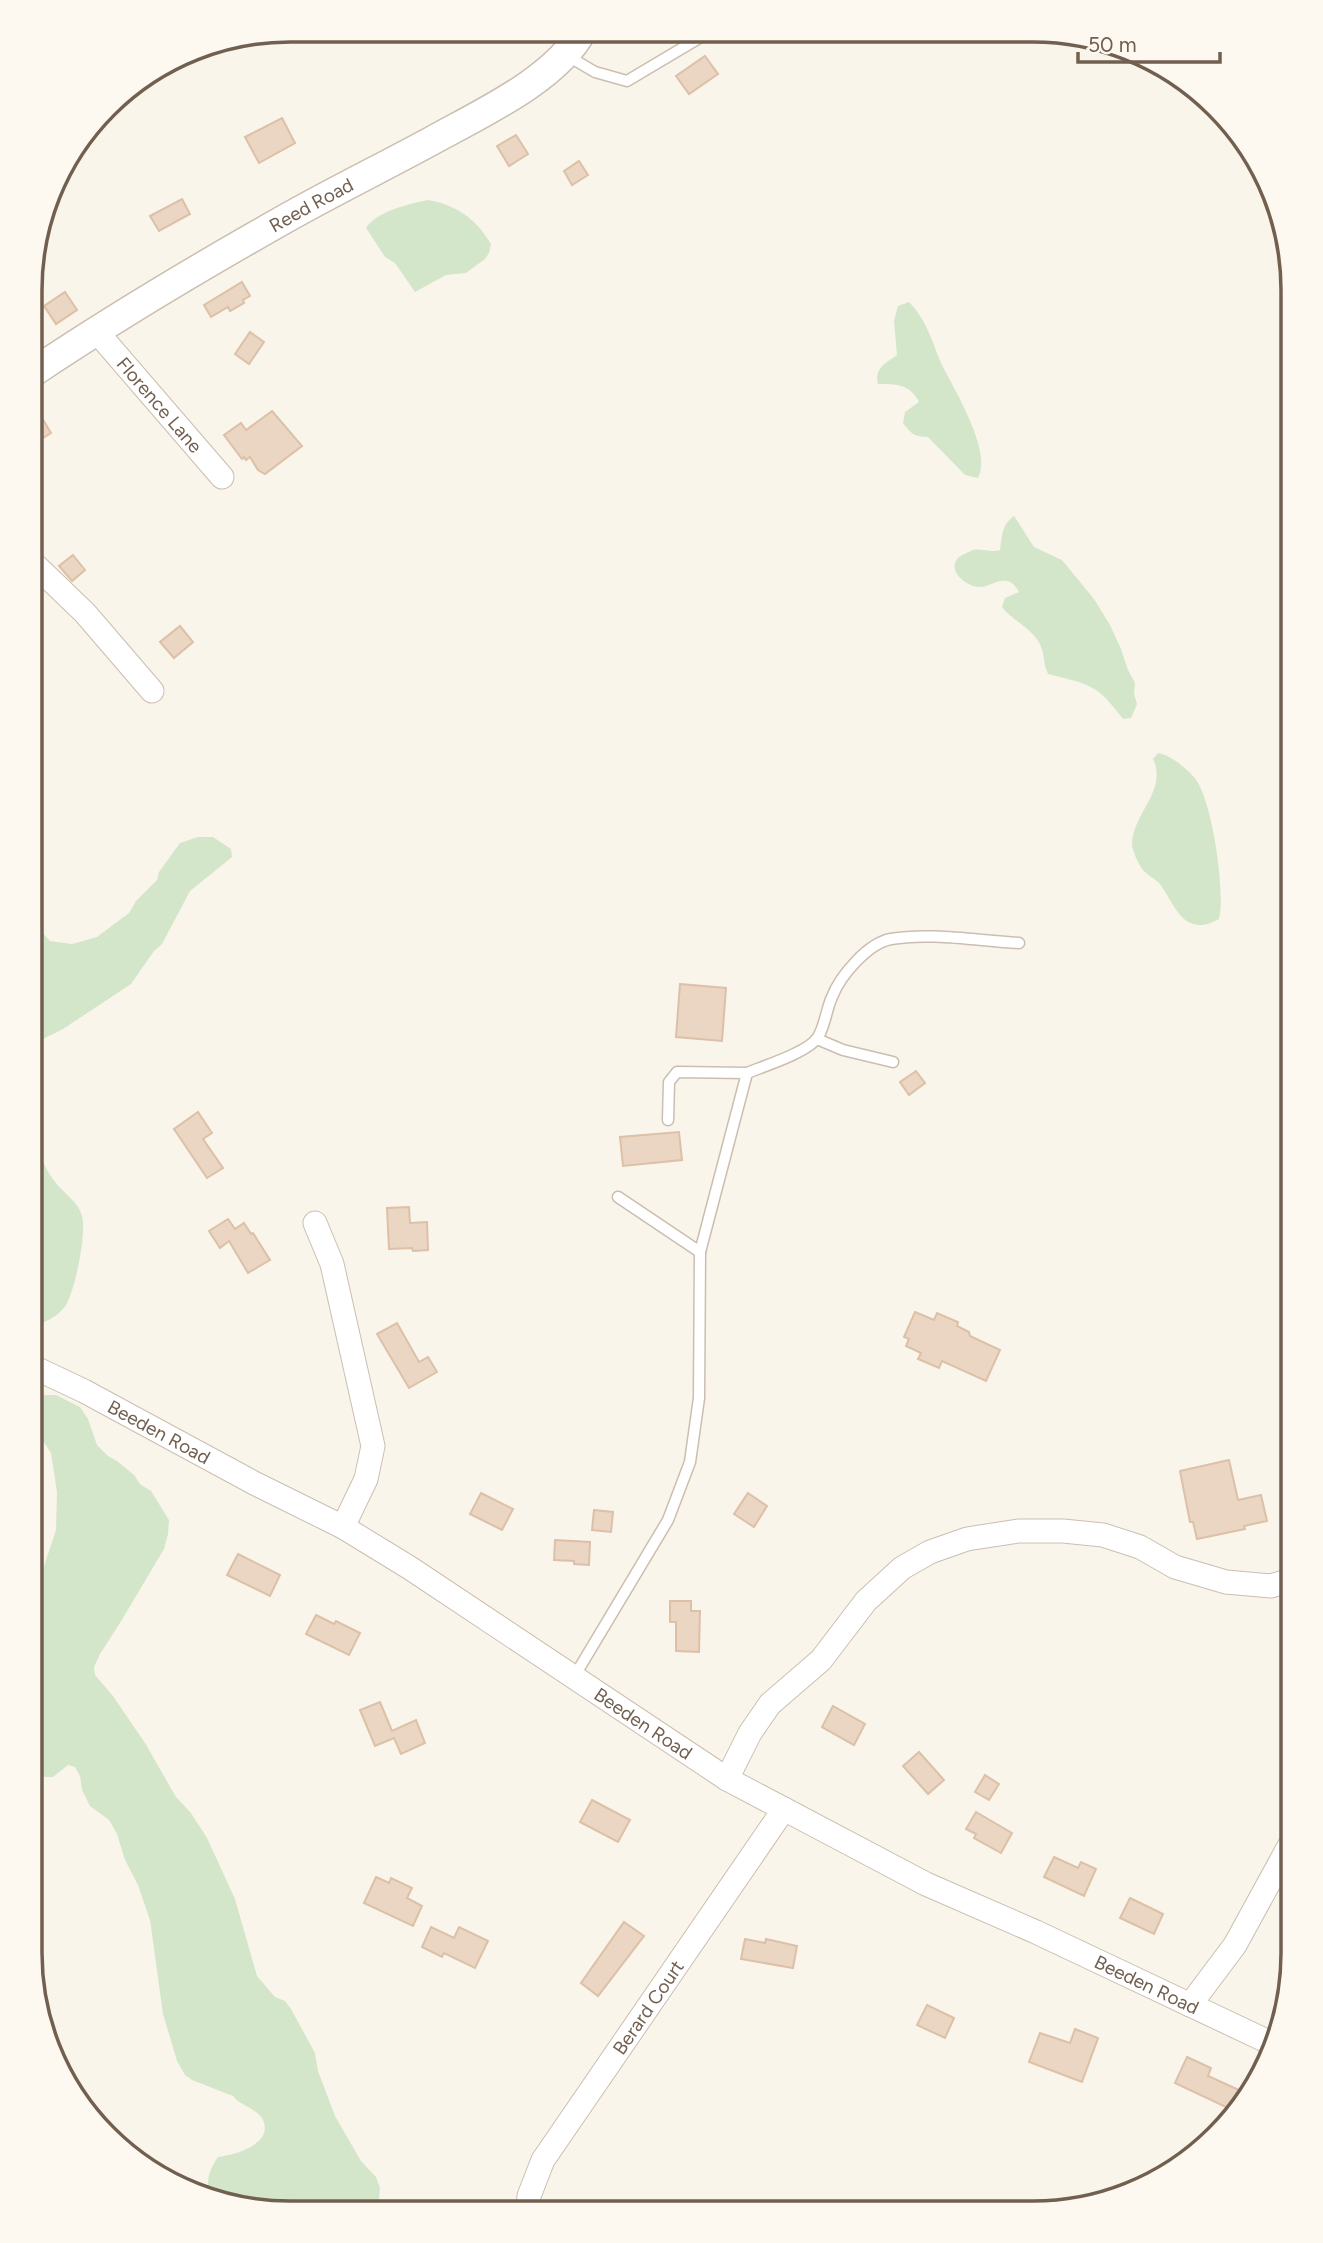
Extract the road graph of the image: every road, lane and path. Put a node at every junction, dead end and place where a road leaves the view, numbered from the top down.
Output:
1 (692, 42) edge
2 (573, 43) edge
3 (564, 54) junction
4 (97, 332) junction
5 (42, 367) edge
6 (222, 477) dead end
7 (42, 572) edge
8 (152, 691) dead end
9 (1019, 943) dead end
10 (817, 1039) junction
11 (893, 1062) dead end
12 (747, 1073) junction
13 (668, 1120) dead end
14 (618, 1197) dead end
15 (315, 1223) dead end
16 (700, 1252) junction
17 (42, 1372) edge
18 (343, 1527) junction
19 (1281, 1583) edge
20 (574, 1677) junction
21 (727, 1779) junction
22 (784, 1809) junction
23 (1281, 1861) edge
24 (1190, 2006) junction
25 (1265, 2040) edge
26 (529, 2201) edge

1 - 3 lane
2 - 3 street, Reed Road
3 - 4 street, Reed Road
4 - 5 street, Reed Road
4 - 6 street, Florence Lane
7 - 8 street
9 - 10 lane
10 - 11 lane
10 - 12 lane
12 - 13 lane
12 - 16 lane
14 - 16 lane
15 - 18 street
16 - 20 lane
17 - 18 street, Beeden Road
18 - 20 street, Beeden Road
19 - 21 street
20 - 21 street, Beeden Road
21 - 22 street, Beeden Road
22 - 24 street, Beeden Road
22 - 26 street, Berard Court
23 - 24 street
24 - 25 street, Beeden Road

